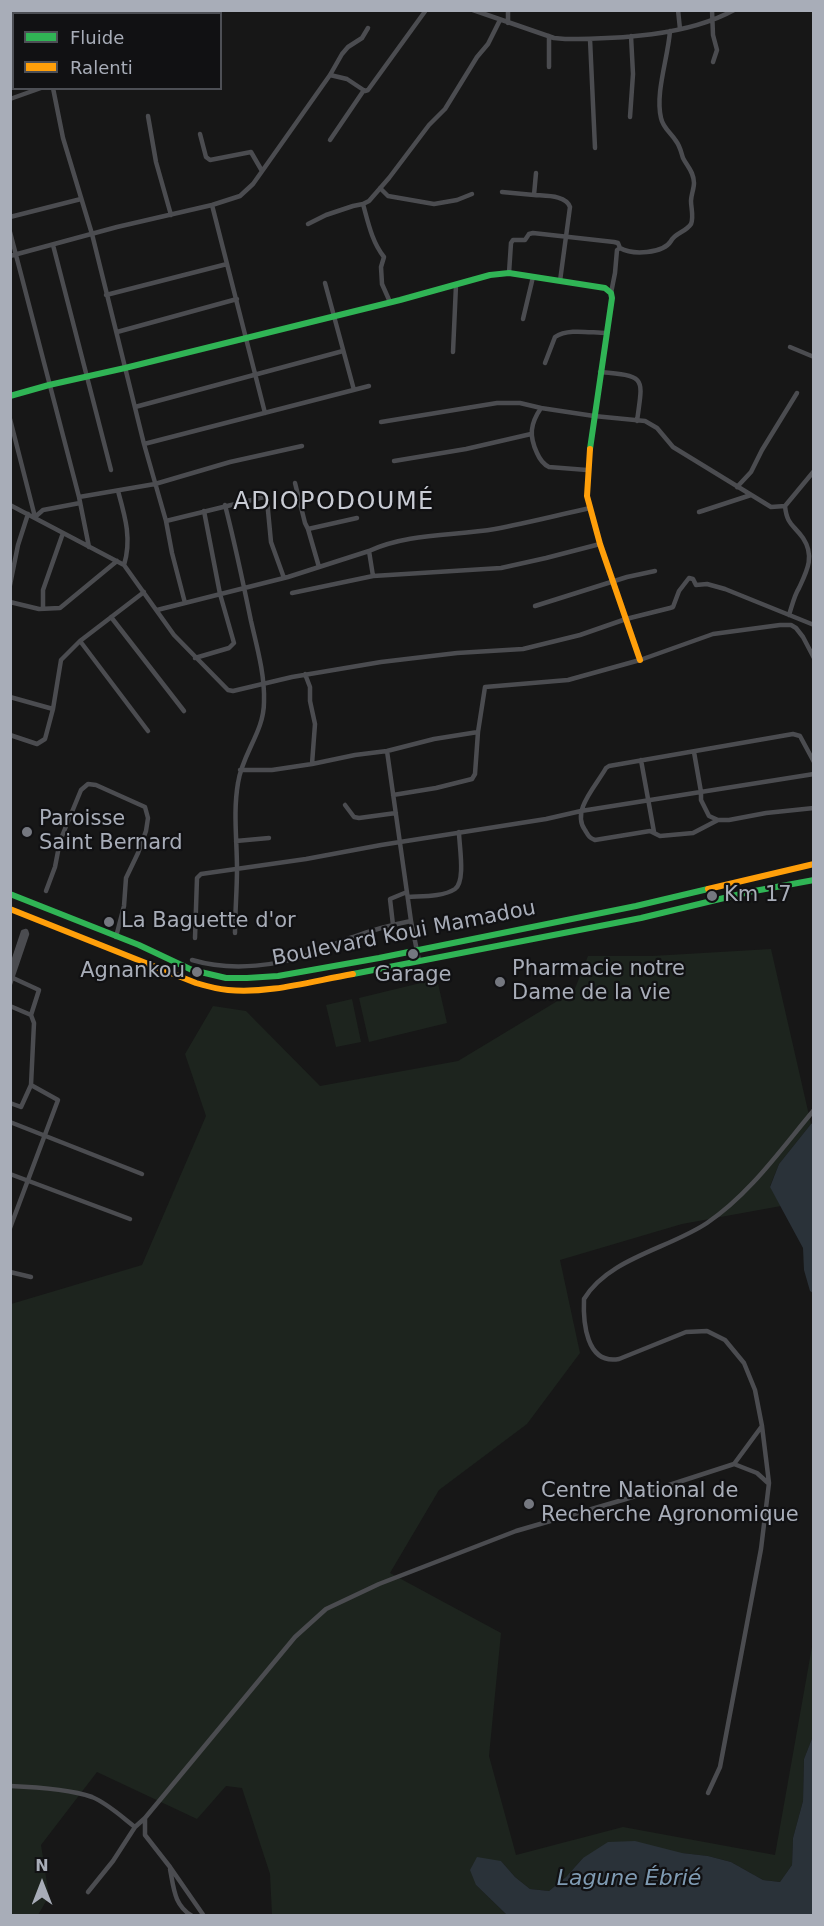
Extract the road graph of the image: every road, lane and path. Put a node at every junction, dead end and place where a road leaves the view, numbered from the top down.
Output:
1 (426, 10) edge
2 (473, 10) edge
3 (508, 10) edge
4 (678, 10) edge
5 (712, 10) edge
6 (734, 10) edge
7 (500, 20) junction
8 (713, 21) junction
9 (508, 23) junction
10 (368, 28) dead end
11 (680, 29) junction
12 (670, 31) junction
13 (549, 36) junction
14 (631, 36) junction
15 (590, 39) junction
16 (714, 62) dead end
17 (549, 67) dead end
18 (330, 75) junction
19 (35, 90) edge
20 (53, 90) edge
21 (364, 90) junction
22 (10, 99) edge
23 (148, 116) dead end
24 (630, 117) dead end
25 (200, 134) dead end
26 (330, 140) dead end
27 (595, 148) dead end
28 (262, 171) junction
29 (536, 173) dead end
30 (380, 188) junction
31 (502, 192) dead end
32 (472, 194) dead end
33 (534, 195) junction
34 (81, 199) junction
35 (363, 204) junction
36 (212, 205) junction
37 (171, 215) junction
38 (10, 217) edge
39 (309, 224) dead end
40 (10, 232) edge
41 (92, 234) junction
42 (566, 237) junction
43 (53, 244) junction
44 (620, 248) junction
45 (13, 255) edge
46 (227, 264) junction
47 (509, 273) junction
48 (532, 277) junction
49 (560, 281) junction
50 (326, 283) dead end
51 (456, 285) junction
52 (610, 293) junction
53 (106, 295) junction
54 (237, 299) junction
55 (390, 302) junction
56 (333, 317) junction
57 (523, 319) dead end
58 (117, 332) junction
59 (606, 333) junction
60 (246, 338) junction
61 (790, 347) dead end
62 (343, 351) junction
63 (453, 352) dead end
64 (813, 357) edge
65 (545, 363) dead end
66 (125, 368) junction
67 (600, 372) junction
68 (87, 376) junction
69 (255, 376) junction
70 (49, 385) junction
71 (369, 386) dead end
72 (354, 390) junction
73 (797, 393) dead end
74 (10, 396) edge
75 (135, 407) junction
76 (541, 408) junction
77 (265, 413) junction
78 (594, 416) junction
79 (10, 419) edge
80 (637, 421) junction
81 (381, 422) dead end
82 (531, 434) junction
83 (144, 444) junction
84 (302, 446) dead end
85 (394, 461) dead end
86 (111, 470) dead end
87 (587, 470) junction
88 (813, 471) edge
89 (295, 483) dead end
90 (156, 484) junction
91 (737, 487) junction
92 (118, 491) junction
93 (751, 495) junction
94 (79, 500) junction
95 (10, 505) edge
96 (225, 505) junction
97 (786, 506) junction
98 (590, 508) junction
99 (204, 511) junction
100 (699, 512) dead end
101 (28, 514) junction
102 (35, 518) junction
103 (357, 518) dead end
104 (166, 521) junction
105 (308, 529) junction
106 (63, 533) junction
107 (600, 544) junction
108 (89, 547) junction
109 (369, 551) junction
110 (117, 561) junction
111 (124, 565) junction
112 (319, 567) junction
113 (655, 571) dead end
114 (373, 576) junction
115 (284, 578) junction
116 (614, 582) junction
117 (10, 585) edge
118 (244, 588) junction
119 (144, 592) junction
120 (292, 593) dead end
121 (220, 594) junction
122 (10, 602) edge
123 (185, 603) junction
124 (535, 606) dead end
125 (43, 609) junction
126 (157, 610) junction
127 (789, 615) junction
128 (111, 617) junction
129 (626, 619) junction
130 (813, 624) edge
131 (80, 641) junction
132 (195, 658) junction
133 (813, 658) edge
134 (640, 660) junction
135 (305, 674) junction
136 (264, 684) junction
137 (10, 697) edge
138 (53, 709) junction
139 (184, 711) dead end
140 (148, 731) dead end
141 (478, 732) junction
142 (10, 735) edge
143 (387, 752) junction
144 (694, 752) junction
145 (641, 760) junction
146 (813, 762) edge
147 (312, 764) junction
148 (240, 770) junction
149 (813, 774) edge
150 (701, 792) junction
151 (393, 795) junction
152 (648, 801) junction
153 (345, 805) dead end
154 (813, 808) edge
155 (581, 811) junction
156 (396, 813) junction
157 (718, 820) junction
158 (459, 832) junction
159 (654, 832) junction
160 (268, 838) dead end
161 (236, 841) junction
162 (400, 842) junction
163 (813, 863) edge
164 (237, 869) junction
165 (813, 880) edge
166 (46, 891) dead end
167 (10, 894) edge
168 (407, 895) junction
169 (10, 909) edge
170 (411, 921) junction
171 (393, 925) junction
172 (235, 933) dead end
173 (116, 937) junction
174 (195, 938) dead end
175 (417, 950) junction
176 (192, 960) dead end
177 (419, 961) junction
178 (12, 974) edge
179 (10, 984) edge
180 (10, 1006) edge
181 (31, 1015) junction
182 (31, 1085) junction
183 (10, 1103) edge
184 (813, 1110) edge
185 (10, 1122) edge
186 (46, 1134) junction
187 (10, 1174) edge
188 (142, 1174) dead end
189 (29, 1181) junction
190 (130, 1219) dead end
191 (10, 1228) edge
192 (10, 1272) edge
193 (31, 1277) dead end
194 (762, 1426) junction
195 (734, 1464) junction
196 (769, 1483) junction
197 (10, 1786) edge
198 (708, 1793) dead end
199 (145, 1818) junction
200 (135, 1827) junction
201 (145, 1835) junction
202 (130, 1837) junction
203 (170, 1867) junction
204 (88, 1892) dead end
205 (192, 1916) edge
206 (204, 1916) edge

1 - 21 street
2 - 7 street
3 - 9 street
4 - 11 street
5 - 8 street
6 - 8 street
7 - 9 street
7 - 30 street
8 - 11 street
8 - 16 street
9 - 13 street
10 - 18 street
11 - 12 street
12 - 14 street
12 - 44 street
13 - 15 street
13 - 17 street
14 - 15 street
14 - 24 street
15 - 27 street
18 - 21 street
18 - 28 street
19 - 22 street
20 - 34 street
21 - 26 street
23 - 37 street
25 - 28 street
28 - 36 street
29 - 33 street
30 - 32 street
30 - 35 street
31 - 33 street
33 - 42 street
34 - 38 street
34 - 41 street
35 - 39 street
35 - 55 street
36 - 37 street
36 - 46 street
37 - 41 street
40 - 45 street
41 - 43 street
41 - 53 street
42 - 44 street
42 - 47 street
42 - 49 street
43 - 45 street
43 - 68 street
44 - 52 street
45 - 70 street
46 - 53 street
46 - 54 street
47 - 48 main road
47 - 51 main road
48 - 49 main road
48 - 57 street
49 - 52 main road
50 - 56 street
51 - 55 main road
51 - 63 street
52 - 59 main road
53 - 58 street
54 - 58 street
54 - 60 street
55 - 56 main road
56 - 60 main road
56 - 62 street
58 - 66 street
59 - 65 street
59 - 67 main road
60 - 66 main road
60 - 69 street
61 - 64 street
62 - 69 street
62 - 72 street
66 - 68 main road
66 - 75 street
67 - 78 main road
67 - 80 street
68 - 70 main road
68 - 86 street
69 - 75 street
69 - 77 street
70 - 74 main road
70 - 94 street
71 - 72 street
72 - 77 street
73 - 91 street
75 - 83 street
76 - 78 street
76 - 81 street
76 - 82 street
77 - 83 street
78 - 80 street
78 - 87 main road
79 - 102 street
80 - 91 street
82 - 85 street
82 - 87 street
83 - 90 street
84 - 90 street
87 - 98 main road
88 - 97 street
89 - 105 street
90 - 92 street
90 - 104 street
91 - 93 street
92 - 94 street
92 - 111 street
93 - 97 street
93 - 100 street
94 - 102 street
94 - 108 street
95 - 101 street
96 - 99 street
96 - 115 street
96 - 118 street
97 - 127 street
98 - 107 main road
98 - 109 street
99 - 104 street
99 - 121 street
101 - 102 street
101 - 117 street
102 - 106 street
103 - 105 street
104 - 123 street
105 - 112 street
106 - 108 street
106 - 125 street
107 - 114 street
107 - 116 main road
108 - 110 street
109 - 112 street
109 - 114 street
110 - 111 street
110 - 125 street
111 - 119 street
112 - 115 street
113 - 116 street
114 - 120 street
115 - 118 street
116 - 124 street
116 - 129 main road
118 - 121 street
118 - 136 street
119 - 126 street
119 - 128 street
121 - 123 street
121 - 132 street
122 - 125 street
123 - 126 street
126 - 132 street
127 - 129 street
127 - 130 street
128 - 131 street
128 - 139 street
129 - 134 main road
129 - 135 street
131 - 138 street
131 - 140 street
132 - 136 street
133 - 134 street
134 - 141 street
135 - 136 street
135 - 147 street
136 - 148 street
137 - 138 street
138 - 142 street
141 - 143 street
141 - 151 street
143 - 147 street
143 - 151 street
144 - 145 street
144 - 146 street
144 - 150 street
145 - 152 street
145 - 155 street
147 - 148 street
148 - 161 street
149 - 150 street
150 - 152 street
150 - 157 street
151 - 156 street
152 - 155 street
152 - 159 street
153 - 156 street
154 - 157 street
155 - 158 street
155 - 159 street
156 - 162 street
157 - 159 street
158 - 162 street
158 - 168 street
160 - 161 street
161 - 164 street
162 - 164 street
162 - 168 street
163 - 175 main road, Boulevard Koui Mamadou
164 - 172 street
164 - 174 street
165 - 177 main road, Boulevard Koui Mamadou
166 - 173 street
167 - 173 main road, Boulevard Koui Mamadou
168 - 170 street
168 - 171 street
169 - 177 main road, Boulevard Koui Mamadou
170 - 171 street
170 - 175 street
171 - 176 street
173 - 175 main road, Boulevard Koui Mamadou
175 - 177 street
178 - 178 street
178 - 179 street
178 - 181 street
180 - 181 street
181 - 182 street
182 - 183 street
182 - 186 street
184 - 194 street
185 - 186 street
186 - 188 street
186 - 189 street
187 - 189 street
189 - 190 street
189 - 191 street
192 - 193 street
194 - 195 street
194 - 196 street
195 - 196 street
195 - 199 street
196 - 198 street
197 - 200 street
199 - 200 street
199 - 201 street
200 - 202 street
201 - 202 street
201 - 203 street
202 - 204 street
203 - 205 street
203 - 206 street

